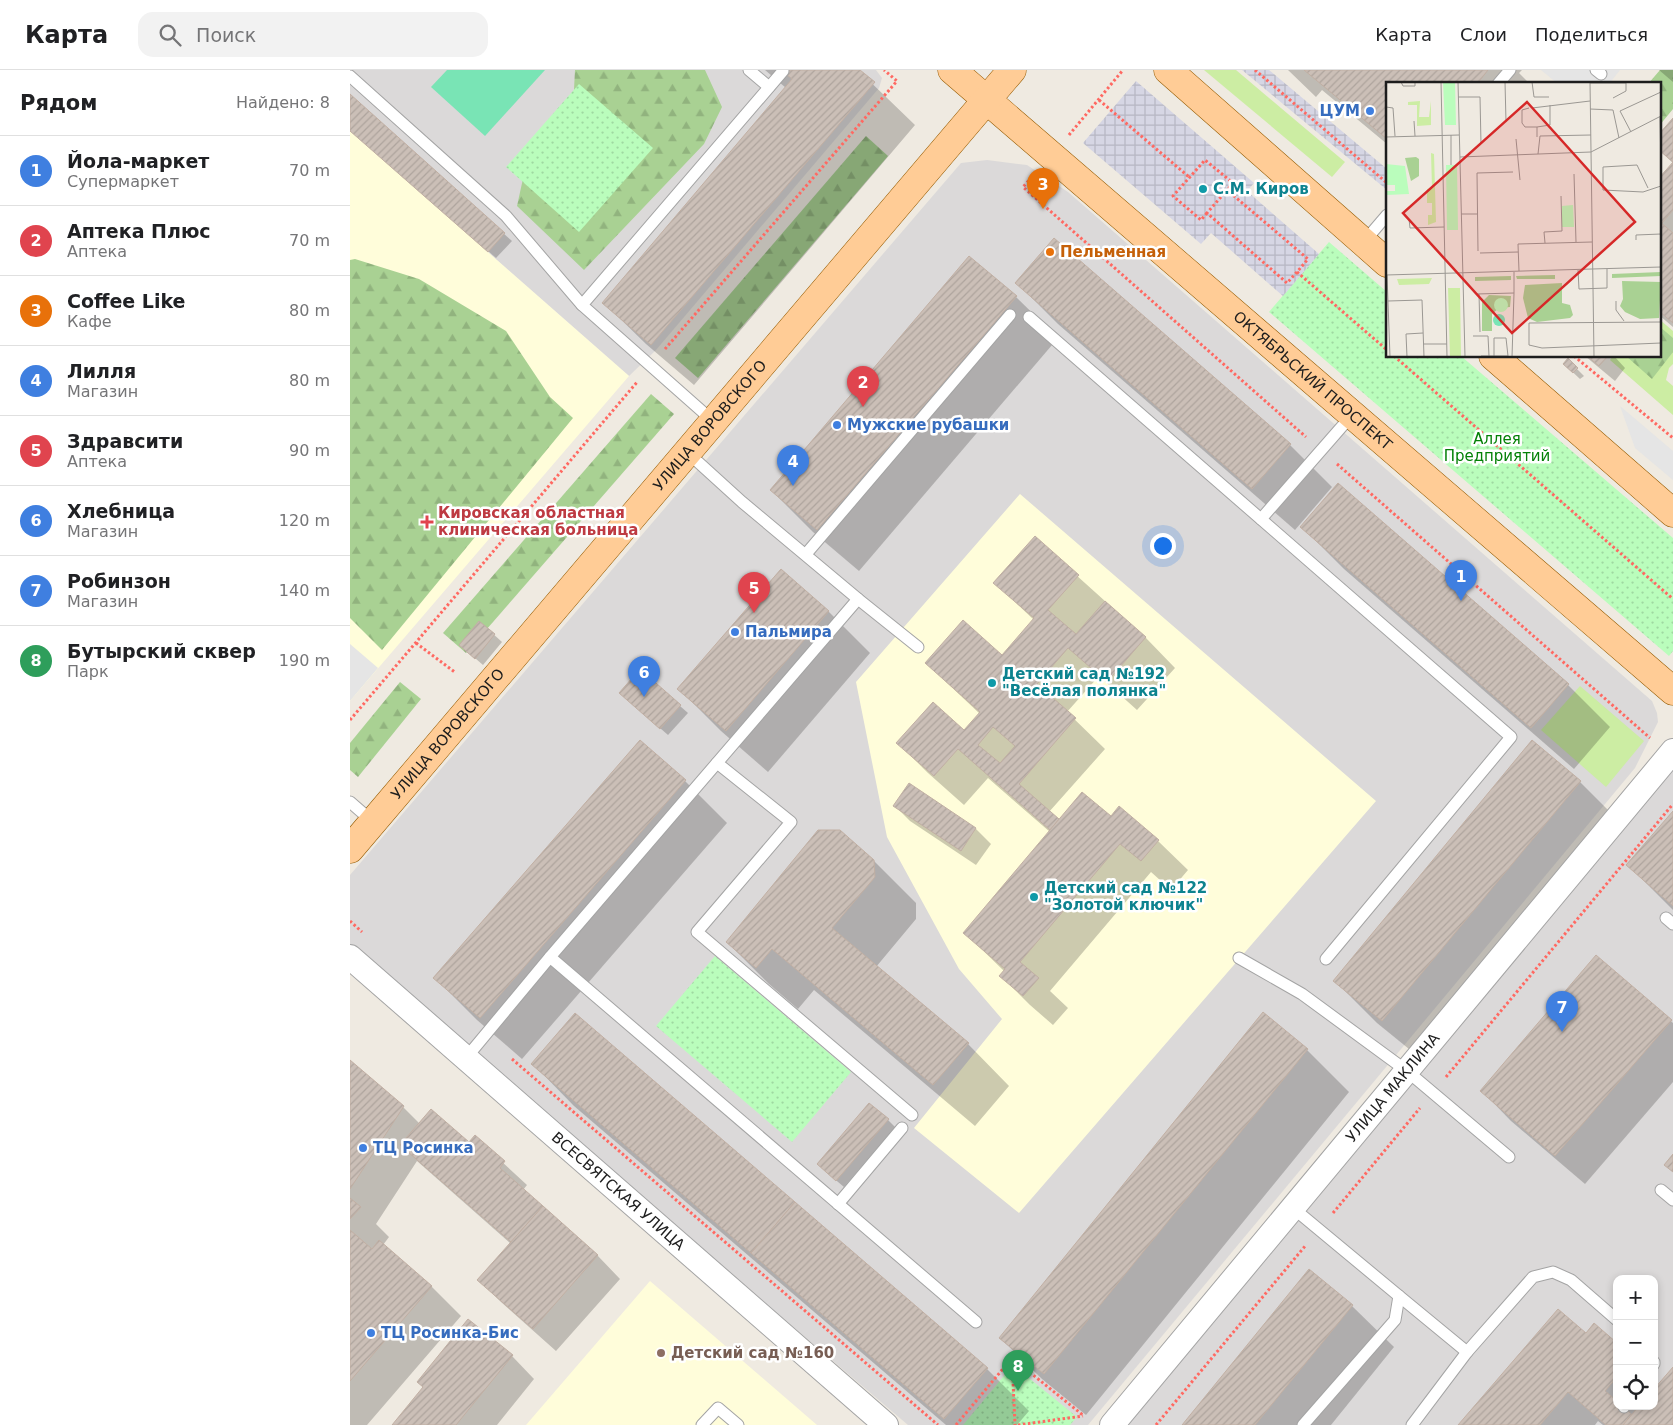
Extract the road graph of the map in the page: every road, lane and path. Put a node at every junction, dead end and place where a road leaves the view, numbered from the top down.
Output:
1 (749, 70) edge
2 (884, 70) edge
3 (952, 70) edge
4 (1012, 70) edge
5 (1123, 70) edge
6 (1168, 70) edge
7 (1255, 70) edge
8 (1510, 70) edge
9 (783, 72) dead end
10 (350, 76) edge
11 (1500, 82) edge
12 (769, 87) junction
13 (986, 100) junction
14 (1099, 100) junction
15 (1069, 135) dead end
16 (1036, 171) dead end
17 (1189, 177) junction
18 (1386, 182) edge
19 (1023, 187) dead end
20 (1228, 190) junction
21 (1207, 213) junction
22 (1386, 216) edge
23 (1363, 243) junction
24 (1386, 262) edge
25 (1299, 274) junction
26 (582, 305) junction
27 (1010, 315) dead end
28 (1029, 317) dead end
29 (1386, 349) edge
30 (1396, 358) edge
31 (1495, 358) edge
32 (1576, 358) edge
33 (650, 366) junction
34 (1352, 415) junction
35 (713, 421) junction
36 (1673, 438) edge
37 (687, 452) junction
38 (1673, 513) edge
39 (1261, 519) junction
40 (806, 554) junction
41 (858, 598) junction
42 (1673, 599) edge
43 (416, 643) junction
44 (918, 646) dead end
45 (456, 673) dead end
46 (1673, 691) edge
47 (350, 720) edge
48 (1673, 751) edge
49 (718, 763) junction
50 (350, 802) edge
51 (1673, 804) edge
52 (373, 822) junction
53 (350, 849) edge
54 (550, 957) junction
55 (350, 958) edge
56 (1239, 958) dead end
57 (1326, 959) dead end
58 (485, 1036) junction
59 (466, 1058) junction
60 (1407, 1071) junction
61 (1433, 1093) junction
62 (912, 1115) dead end
63 (902, 1128) dead end
64 (1508, 1157) dead end
65 (1661, 1190) dead end
66 (1673, 1200) edge
67 (838, 1204) junction
68 (1292, 1208) junction
69 (1319, 1230) junction
70 (1399, 1296) junction
71 (1613, 1317) edge
72 (976, 1322) dead end
73 (1467, 1352) junction
74 (1012, 1358) junction
75 (881, 1423) edge
76 (702, 1425) edge
77 (738, 1425) edge
78 (938, 1425) edge
79 (956, 1425) edge
80 (1016, 1425) edge
81 (1112, 1425) edge
82 (1156, 1425) edge
83 (1303, 1425) edge
84 (1412, 1425) edge

1 - 12 lane
2 - 33 path
3 - 13 main road, ОКТЯБРЬСКИЙ ПРОСПЕКТ
4 - 13 main road, УЛИЦА ВОРОВСКОГО
5 - 14 path
6 - 23 main road
7 - 18 path
8 - 11 lane
9 - 12 lane
10 - 26 lane
12 - 26 lane
13 - 34 main road, ОКТЯБРЬСКИЙ ПРОСПЕКТ
13 - 35 main road, УЛИЦА ВОРОВСКОГО
14 - 15 path
14 - 17 path
16 - 19 path
17 - 20 path
17 - 21 path
20 - 21 path
20 - 25 path
21 - 25 path
22 - 23 lane
23 - 24 main road
25 - 29 path
26 - 33 lane
27 - 40 lane
28 - 39 lane
30 - 42 path
31 - 38 main road
32 - 36 path
33 - 35 lane
33 - 43 path
34 - 39 lane
34 - 46 main road, ОКТЯБРЬСКИЙ ПРОСПЕКТ
35 - 37 main road, УЛИЦА ВОРОВСКОГО
37 - 40 lane
37 - 52 main road, УЛИЦА ВОРОВСКОГО
39 - 57 lane
40 - 41 lane
41 - 44 lane
41 - 49 lane
43 - 45 path
43 - 47 path
48 - 60 street, УЛИЦА МАКЛИНА
49 - 54 lane
49 - 62 lane
50 - 52 lane
51 - 61 path
52 - 53 main road, УЛИЦА ВОРОВСКОГО
54 - 58 lane
54 - 67 lane
55 - 59 street, ВСЕСВЯТСКАЯ УЛИЦА
56 - 60 lane
58 - 59 lane
58 - 78 path
59 - 75 street, ВСЕСВЯТСКАЯ УЛИЦА
60 - 61 lane
60 - 68 street, УЛИЦА МАКЛИНА
61 - 64 lane
61 - 69 path
63 - 67 lane
65 - 66 lane
67 - 72 lane
68 - 69 lane
68 - 81 street, УЛИЦА МАКЛИНА
69 - 70 lane
69 - 82 path
70 - 73 lane
70 - 83 lane
71 - 73 lane
73 - 84 lane
74 - 79 path
74 - 80 path
74 - 80 path
76 - 77 lane

